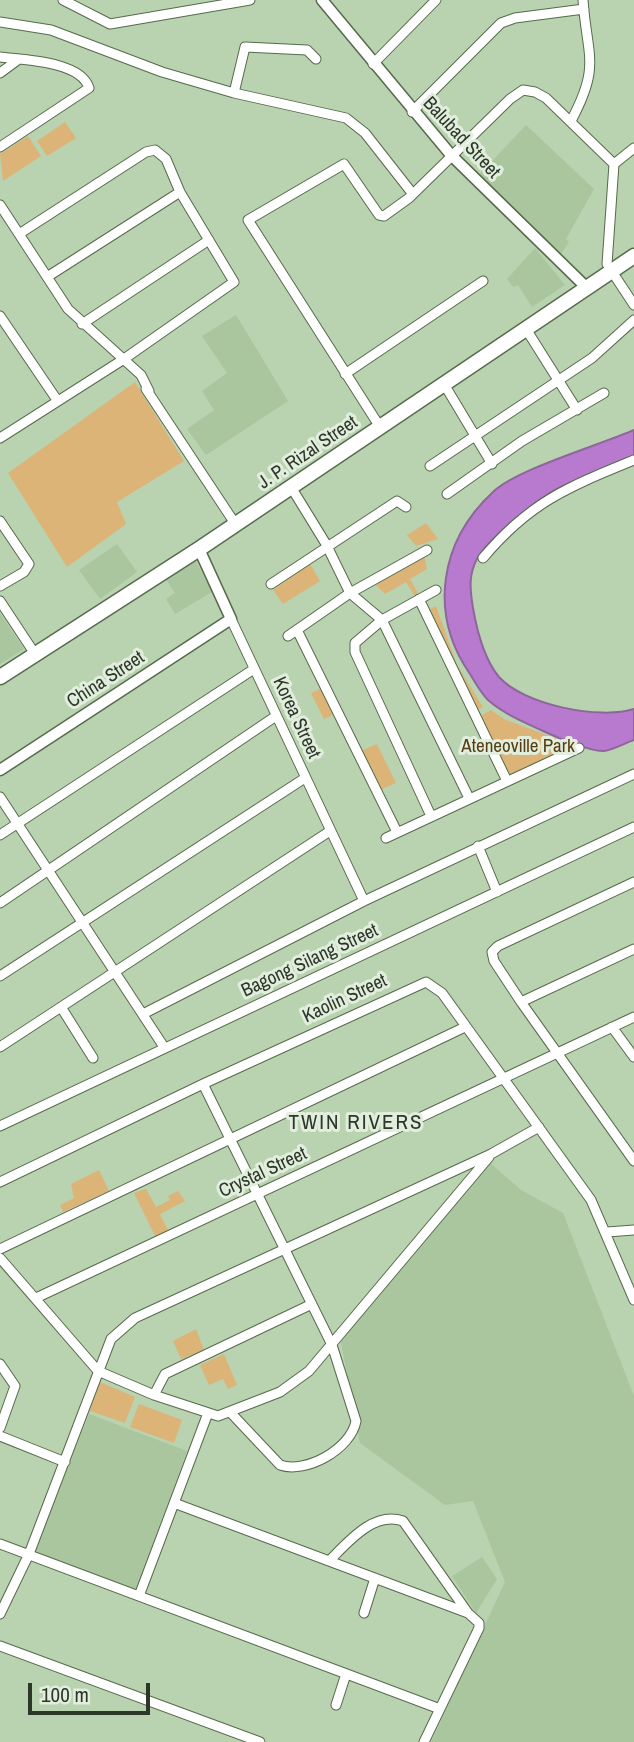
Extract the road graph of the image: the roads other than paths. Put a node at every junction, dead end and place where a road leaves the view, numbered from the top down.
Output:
1 (63, 0) edge
2 (250, 0) edge
3 (322, 0) edge
4 (436, 0) edge
5 (584, 5) edge
6 (0, 22) edge
7 (0, 57) edge
8 (316, 59) dead end
9 (19, 60) junction
10 (373, 64) junction
11 (0, 73) edge
12 (234, 93) junction
13 (412, 112) junction
14 (571, 121) junction
15 (0, 147) edge
16 (634, 148) edge
17 (451, 155) junction
18 (614, 164) junction
19 (180, 192) junction
20 (412, 193) junction
21 (0, 205) edge
22 (19, 234) junction
23 (209, 240) junction
24 (634, 256) edge
25 (611, 272) junction
26 (47, 277) junction
27 (483, 281) dead end
28 (587, 288) junction
29 (634, 305) edge
30 (0, 316) edge
31 (634, 320) edge
32 (82, 324) junction
33 (526, 329) junction
34 (124, 359) junction
35 (345, 374) junction
36 (558, 381) junction
37 (444, 384) junction
38 (604, 393) dead end
39 (57, 400) junction
40 (577, 411) junction
41 (380, 427) junction
42 (2, 432) edge
43 (476, 435) junction
44 (634, 460) edge
45 (492, 464) junction
46 (430, 466) dead end
47 (291, 487) junction
48 (447, 494) dead end
49 (407, 507) dead end
50 (0, 521) edge
51 (236, 525) junction
52 (326, 544) junction
53 (199, 549) junction
54 (427, 550) dead end
55 (483, 558) dead end
56 (271, 584) dead end
57 (0, 586) edge
58 (436, 590) dead end
59 (350, 593) junction
60 (419, 600) junction
61 (0, 601) edge
62 (231, 619) junction
63 (382, 621) junction
64 (35, 654) junction
65 (254, 669) junction
66 (0, 677) edge
67 (276, 716) junction
68 (579, 748) dead end
69 (0, 770) edge
70 (634, 774) edge
71 (305, 778) junction
72 (507, 781) junction
73 (0, 797) edge
74 (469, 798) junction
75 (431, 816) junction
76 (18, 824) junction
77 (634, 827) edge
78 (330, 831) junction
79 (397, 832) junction
80 (0, 835) edge
81 (386, 838) dead end
82 (478, 846) junction
83 (48, 871) junction
84 (634, 881) edge
85 (497, 892) junction
86 (364, 901) junction
87 (0, 903) edge
88 (83, 923) junction
89 (634, 949) edge
90 (115, 972) junction
91 (0, 976) edge
92 (521, 1002) junction
93 (61, 1007) junction
94 (143, 1014) junction
95 (634, 1017) edge
96 (465, 1027) junction
97 (612, 1027) junction
98 (0, 1047) edge
99 (164, 1047) junction
100 (556, 1053) junction
101 (634, 1057) edge
102 (93, 1058) dead end
103 (504, 1078) junction
104 (203, 1084) junction
105 (0, 1126) edge
106 (539, 1127) junction
107 (231, 1141) junction
108 (491, 1153) junction
109 (634, 1161) edge
110 (0, 1182) edge
111 (258, 1195) junction
112 (634, 1230) edge
113 (607, 1232) junction
114 (0, 1249) edge
115 (285, 1250) junction
116 (0, 1258) edge
117 (36, 1298) junction
118 (634, 1300) edge
119 (312, 1304) junction
120 (332, 1345) junction
121 (0, 1364) edge
122 (98, 1371) junction
123 (154, 1395) junction
124 (208, 1413) junction
125 (231, 1413) junction
126 (0, 1428) edge
127 (0, 1436) edge
128 (65, 1462) junction
129 (174, 1503) junction
130 (0, 1544) edge
131 (29, 1554) junction
132 (329, 1561) junction
133 (375, 1578) junction
134 (139, 1596) junction
135 (468, 1613) junction
136 (0, 1614) edge
137 (364, 1614) dead end
138 (0, 1646) edge
139 (346, 1674) junction
140 (335, 1705) dead end
141 (440, 1709) junction
142 (260, 1742) edge
143 (424, 1742) edge

1 - 2 street
3 - 10 street, Balubad Street
4 - 10 street
5 - 13 street
5 - 14 street
6 - 12 street
7 - 9 street
8 - 12 street
9 - 11 street
9 - 15 street
10 - 13 street, Balubad Street
12 - 20 street
13 - 17 street, Balubad Street
14 - 17 street
14 - 18 street
16 - 18 street
17 - 20 street
17 - 28 street, Balubad Street
18 - 25 street
19 - 22 street
19 - 23 street
19 - 26 street
20 - 35 street
21 - 22 street
22 - 26 street
23 - 32 street
23 - 34 street
24 - 25 main road, J. P. Rizal Street
25 - 28 main road, J. P. Rizal Street
25 - 29 street
26 - 32 street
27 - 35 street
28 - 33 main road, J. P. Rizal Street
30 - 39 street
31 - 36 street
32 - 34 street
33 - 36 street
33 - 37 main road, J. P. Rizal Street
34 - 39 street
34 - 51 street
35 - 41 street
36 - 40 street
36 - 43 street
37 - 41 main road, J. P. Rizal Street
37 - 43 street
38 - 40 street
39 - 42 street
40 - 45 street
41 - 47 main road, J. P. Rizal Street
43 - 45 street
43 - 46 street
44 - 55 street
45 - 48 street
47 - 51 main road, J. P. Rizal Street
47 - 52 street
49 - 52 street
50 - 57 street
51 - 53 main road, J. P. Rizal Street
52 - 56 street
52 - 59 street
53 - 62 street, Korea Street
53 - 64 main road, J. P. Rizal Street
54 - 59 street
58 - 60 street
59 - 63 street
59 - 79 street
60 - 63 street
60 - 72 street
61 - 64 street
62 - 65 street, Korea Street
62 - 69 street, China Street
63 - 74 street
63 - 75 street
64 - 66 main road, J. P. Rizal Street
65 - 67 street, Korea Street
65 - 76 street
67 - 71 street, Korea Street
67 - 83 street
68 - 72 street
70 - 82 street
71 - 78 street, Korea Street
71 - 88 street
72 - 74 street
73 - 76 street
74 - 75 street
75 - 79 street
76 - 80 street
76 - 83 street
77 - 85 street, Bagong Silang Street
78 - 86 street, Korea Street
78 - 90 street
79 - 81 street
82 - 85 street
82 - 86 street
83 - 87 street
83 - 88 street
84 - 92 street
85 - 99 street, Bagong Silang Street
86 - 94 street
88 - 90 street
88 - 91 street
89 - 92 street
90 - 93 street
90 - 94 street
92 - 100 street
93 - 98 street
93 - 102 street
94 - 99 street
95 - 97 street, Crystal Street
96 - 103 street, Kaolin Street
96 - 104 street, Kaolin Street
96 - 107 street
97 - 100 street, Crystal Street
97 - 101 street
99 - 105 street, Bagong Silang Street
100 - 103 street, Crystal Street
100 - 109 street
103 - 106 street, Kaolin Street
103 - 111 street, Crystal Street
104 - 107 street
104 - 110 street, Kaolin Street
106 - 108 street
106 - 113 street, Kaolin Street
107 - 111 street
107 - 114 street
108 - 115 street
108 - 120 street
111 - 115 street
111 - 117 street, Crystal Street
112 - 113 street
113 - 118 street, Kaolin Street
115 - 119 street
115 - 122 street
116 - 117 street
117 - 122 street
119 - 120 street
119 - 123 street
120 - 125 street
120 - 125 street
121 - 126 street
122 - 123 street
122 - 128 street
123 - 124 street
124 - 125 street
124 - 129 street
127 - 128 street
128 - 131 street
129 - 132 street
129 - 134 street
130 - 131 street
131 - 134 street
131 - 136 street
132 - 133 street
132 - 135 street
133 - 135 street
133 - 137 street
134 - 139 street
135 - 141 street
138 - 142 street
139 - 140 street
139 - 141 street
141 - 143 street

